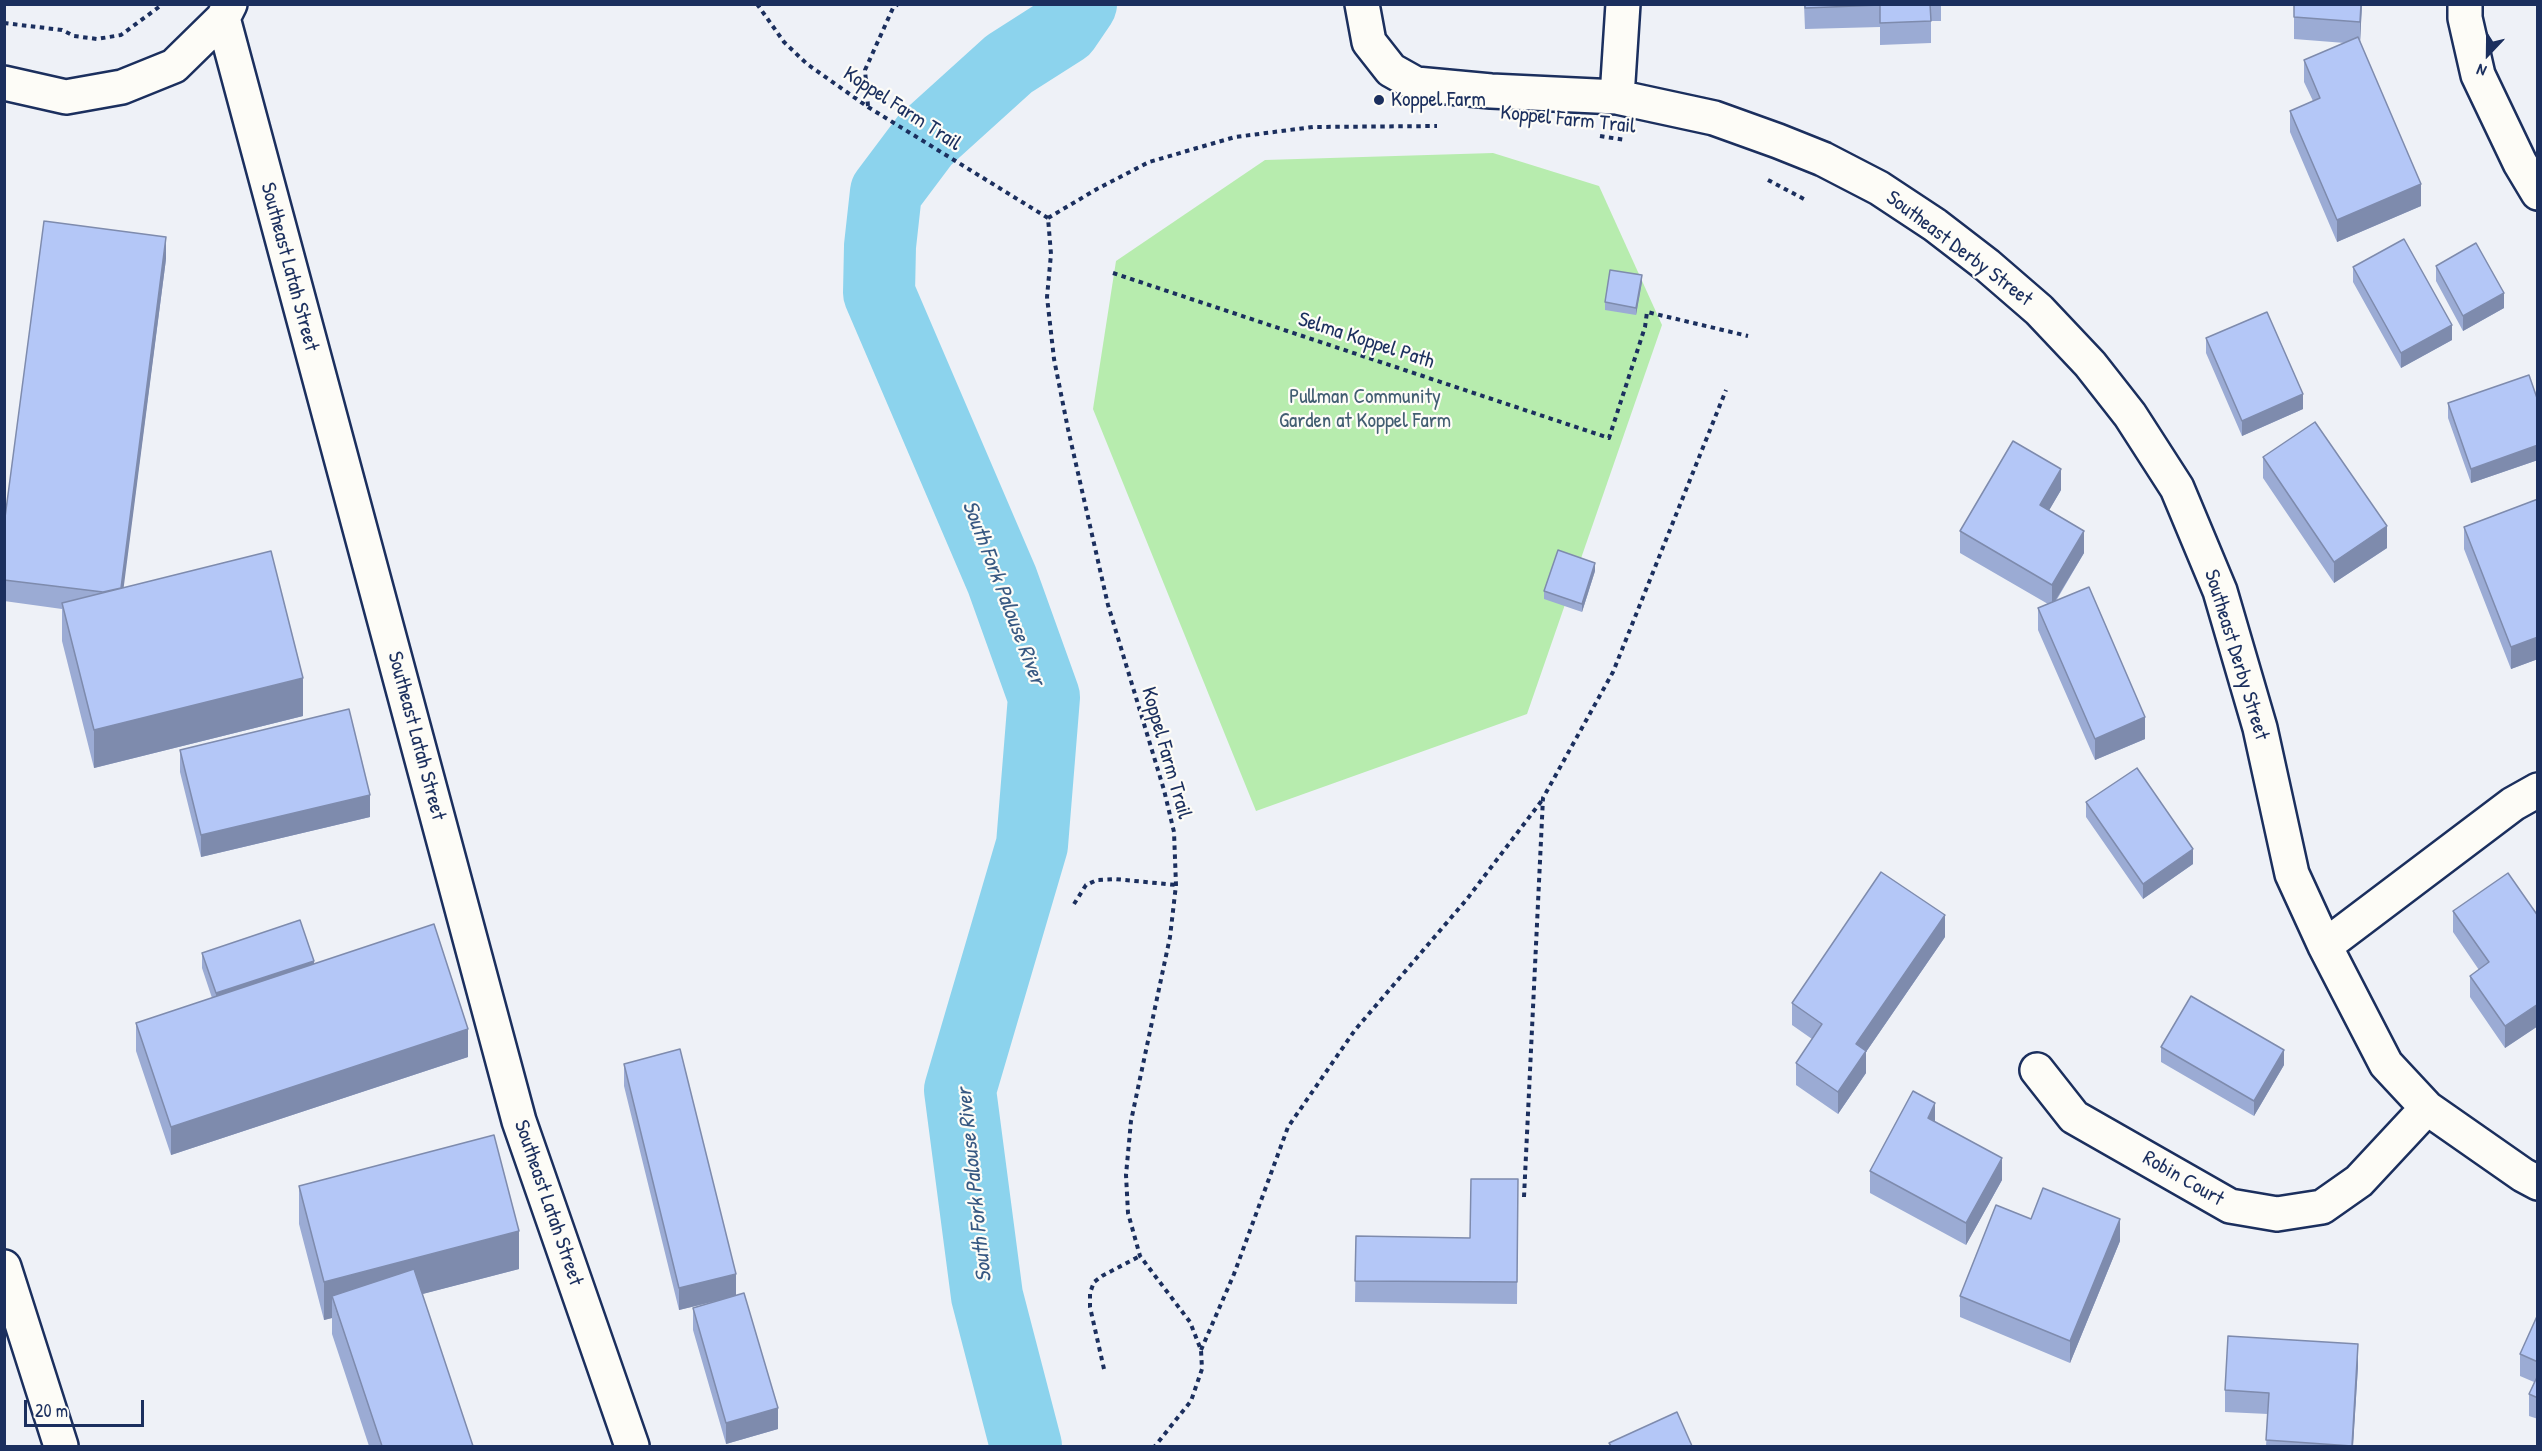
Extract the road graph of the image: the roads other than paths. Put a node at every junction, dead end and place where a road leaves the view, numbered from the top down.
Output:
1 (1362, 4) edge
2 (1623, 4) edge
3 (2465, 4) edge
4 (227, 11) edge
5 (4, 83) edge
6 (1617, 98) junction
7 (2538, 193) edge
8 (2538, 790) edge
9 (2325, 946) junction
10 (2037, 1070) dead end
11 (2427, 1108) junction
12 (2538, 1183) edge
13 (4, 1267) edge
14 (61, 1446) edge
15 (632, 1446) edge

1 - 6 street, Southeast Derby Street
2 - 6 street
3 - 7 street
4 - 5 street
4 - 15 street, Southeast Latah Street
6 - 9 street, Southeast Derby Street
8 - 9 street
9 - 11 street, Southeast Derby Street
10 - 11 street, Robin Court
11 - 12 street, Southeast Derby Street
13 - 14 street

